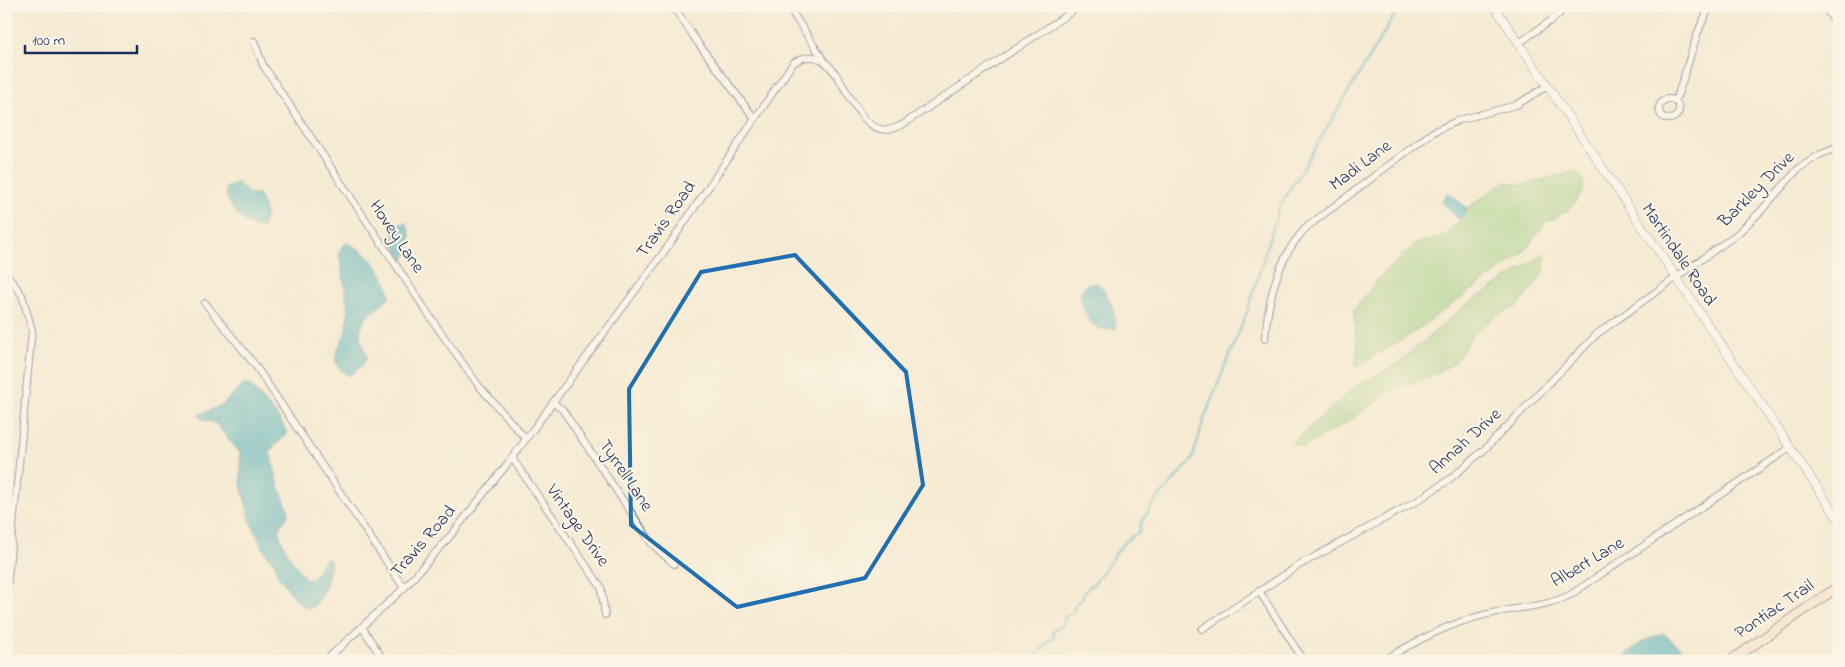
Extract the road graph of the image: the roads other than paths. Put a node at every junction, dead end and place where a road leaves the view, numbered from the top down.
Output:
1 (673, 6) edge
2 (788, 6) edge
3 (1080, 6) edge
4 (1494, 6) edge
5 (1567, 6) edge
6 (1711, 6) edge
7 (1824, 6) edge
8 (1839, 28) edge
9 (254, 42) dead end
10 (1519, 43) junction
11 (825, 62) junction
12 (1547, 86) junction
13 (1675, 101) dead end
14 (755, 119) junction
15 (1839, 147) edge
16 (6, 273) edge
17 (1676, 278) junction
18 (205, 303) dead end
19 (1265, 339) dead end
20 (553, 403) junction
21 (526, 439) junction
22 (1790, 448) junction
23 (512, 458) junction
24 (1839, 520) edge
25 (674, 564) dead end
26 (1839, 586) edge
27 (404, 588) junction
28 (1259, 591) junction
29 (6, 598) edge
30 (605, 615) dead end
31 (362, 627) junction
32 (1202, 629) dead end
33 (325, 661) edge
34 (384, 661) edge
35 (1304, 661) edge
36 (1382, 661) edge
37 (1730, 661) edge

1 - 14 street
2 - 11 street
3 - 11 street
4 - 10 street, Martindale Road
5 - 10 street
6 - 13 street
7 - 8 street
9 - 21 street, Hovey Lane
10 - 12 street, Martindale Road
11 - 14 street, Travis Road
12 - 17 street, Martindale Road
12 - 19 street, Madi Lane
14 - 20 street, Travis Road
15 - 17 street, Barkley Drive
16 - 29 street
17 - 22 street, Martindale Road
17 - 28 street, Annah Drive
18 - 27 street
20 - 21 street, Travis Road
20 - 25 street, Tyrrell Lane
21 - 23 street, Travis Road
22 - 24 street, Martindale Road
22 - 36 street, Albert Lane
23 - 27 street, Travis Road
23 - 30 street, Vintage Drive
26 - 37 main road, Pontiac Trail
27 - 31 street, Travis Road
28 - 32 street, Annah Drive
28 - 35 street
31 - 33 street, Travis Road
31 - 34 street

